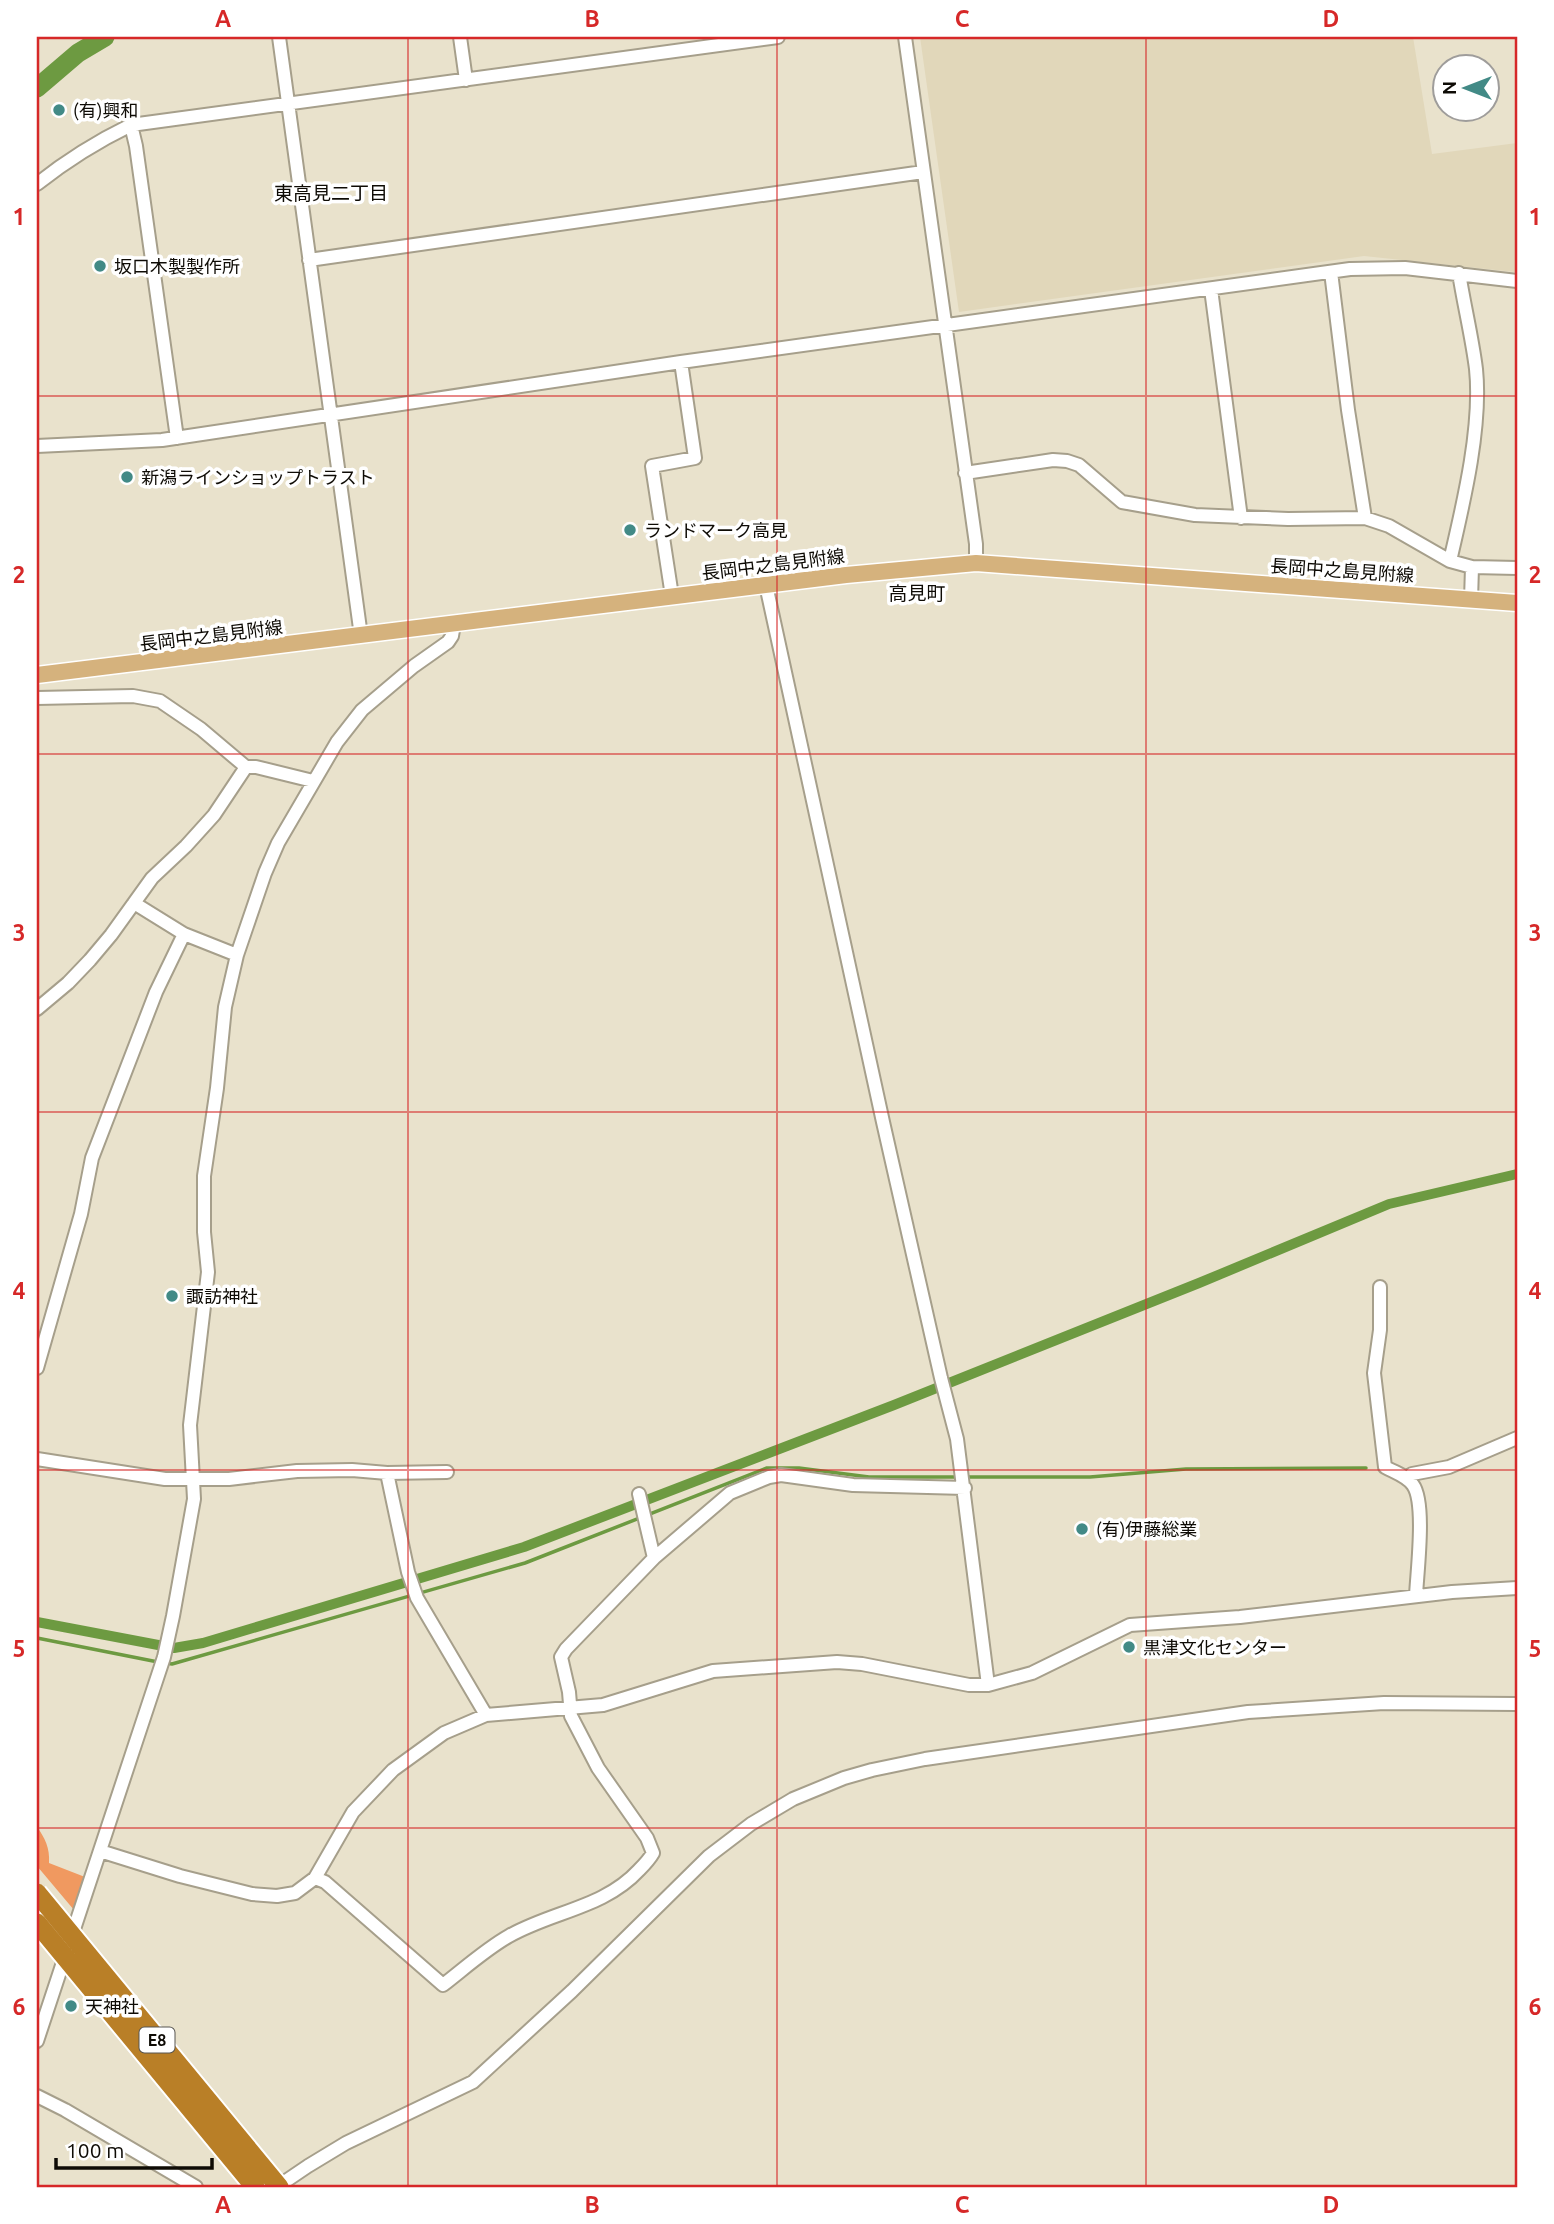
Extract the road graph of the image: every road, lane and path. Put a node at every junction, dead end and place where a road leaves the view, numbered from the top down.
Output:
1 (279, 37) edge
2 (460, 37) edge
3 (778, 37) edge
4 (905, 37) edge
5 (466, 80) junction
6 (287, 104) junction
7 (131, 125) junction
8 (923, 172) junction
9 (37, 184) edge
10 (309, 260) junction
11 (1331, 272) junction
12 (1459, 273) junction
13 (1517, 281) edge
14 (1210, 289) junction
15 (944, 325) junction
16 (681, 362) junction
17 (331, 415) junction
18 (177, 438) junction
19 (37, 446) edge
20 (965, 473) junction
21 (1241, 518) junction
22 (1366, 518) junction
23 (1450, 561) junction
24 (976, 563) junction
25 (1472, 567) junction
26 (1517, 568) edge
27 (766, 585) junction
28 (672, 596) junction
29 (1471, 600) junction
30 (1517, 603) edge
31 (454, 624) junction
32 (361, 636) junction
33 (37, 675) edge
34 (37, 698) edge
35 (246, 767) junction
36 (313, 781) junction
37 (134, 903) junction
38 (184, 934) junction
39 (237, 955) junction
40 (37, 1009) edge
41 (1380, 1287) dead end
42 (42, 1329) edge
43 (37, 1368) edge
44 (1517, 1438) edge
45 (37, 1459) edge
46 (447, 1472) dead end
47 (387, 1473) junction
48 (1407, 1479) junction
49 (193, 1480) junction
50 (965, 1488) junction
51 (639, 1494) dead end
52 (654, 1558) junction
53 (1517, 1588) edge
54 (1416, 1596) junction
55 (988, 1685) junction
56 (1517, 1704) edge
57 (569, 1708) junction
58 (486, 1715) junction
59 (100, 1851) junction
60 (316, 1878) junction
61 (37, 1893) edge
62 (37, 1923) edge
63 (37, 2041) edge
64 (37, 2096) edge
65 (196, 2187) edge
66 (255, 2187) edge
67 (278, 2187) edge

1 - 6 street
2 - 5 street
3 - 5 street
4 - 8 street
5 - 6 street
6 - 7 street
6 - 10 street
7 - 9 street
7 - 18 street
8 - 10 street
8 - 15 street
10 - 17 street
11 - 12 street
11 - 14 street
11 - 22 street
12 - 13 street
12 - 23 street
14 - 15 street
14 - 21 street
15 - 16 street
15 - 20 street
16 - 17 street
16 - 28 street
17 - 18 street
17 - 32 street
18 - 19 street
20 - 21 street
20 - 24 street
21 - 22 street
22 - 23 street
23 - 25 street
24 - 27 main road, 長岡中之島見附線
24 - 29 main road, 長岡中之島見附線
25 - 26 street
25 - 29 street
27 - 28 main road, 長岡中之島見附線
27 - 50 street
28 - 31 main road, 長岡中之島見附線
29 - 30 main road, 長岡中之島見附線
31 - 32 main road, 長岡中之島見附線
31 - 36 street
32 - 33 main road, 長岡中之島見附線
34 - 35 street
35 - 36 street
35 - 37 street
36 - 39 street
37 - 38 street
37 - 40 street
38 - 39 street
38 - 42 street
39 - 49 street
41 - 48 street
42 - 43 street
44 - 48 street
45 - 49 street
46 - 47 street
47 - 49 street
47 - 58 street
48 - 54 street
49 - 59 street
50 - 52 street
50 - 55 street
51 - 52 street
52 - 57 street
53 - 54 street
54 - 55 street
55 - 57 street
56 - 67 street
57 - 58 street
57 - 60 street
58 - 60 street
59 - 60 street
59 - 63 street
61 - 67 highway, E8, bridge
62 - 66 highway, E8, bridge
64 - 65 street

